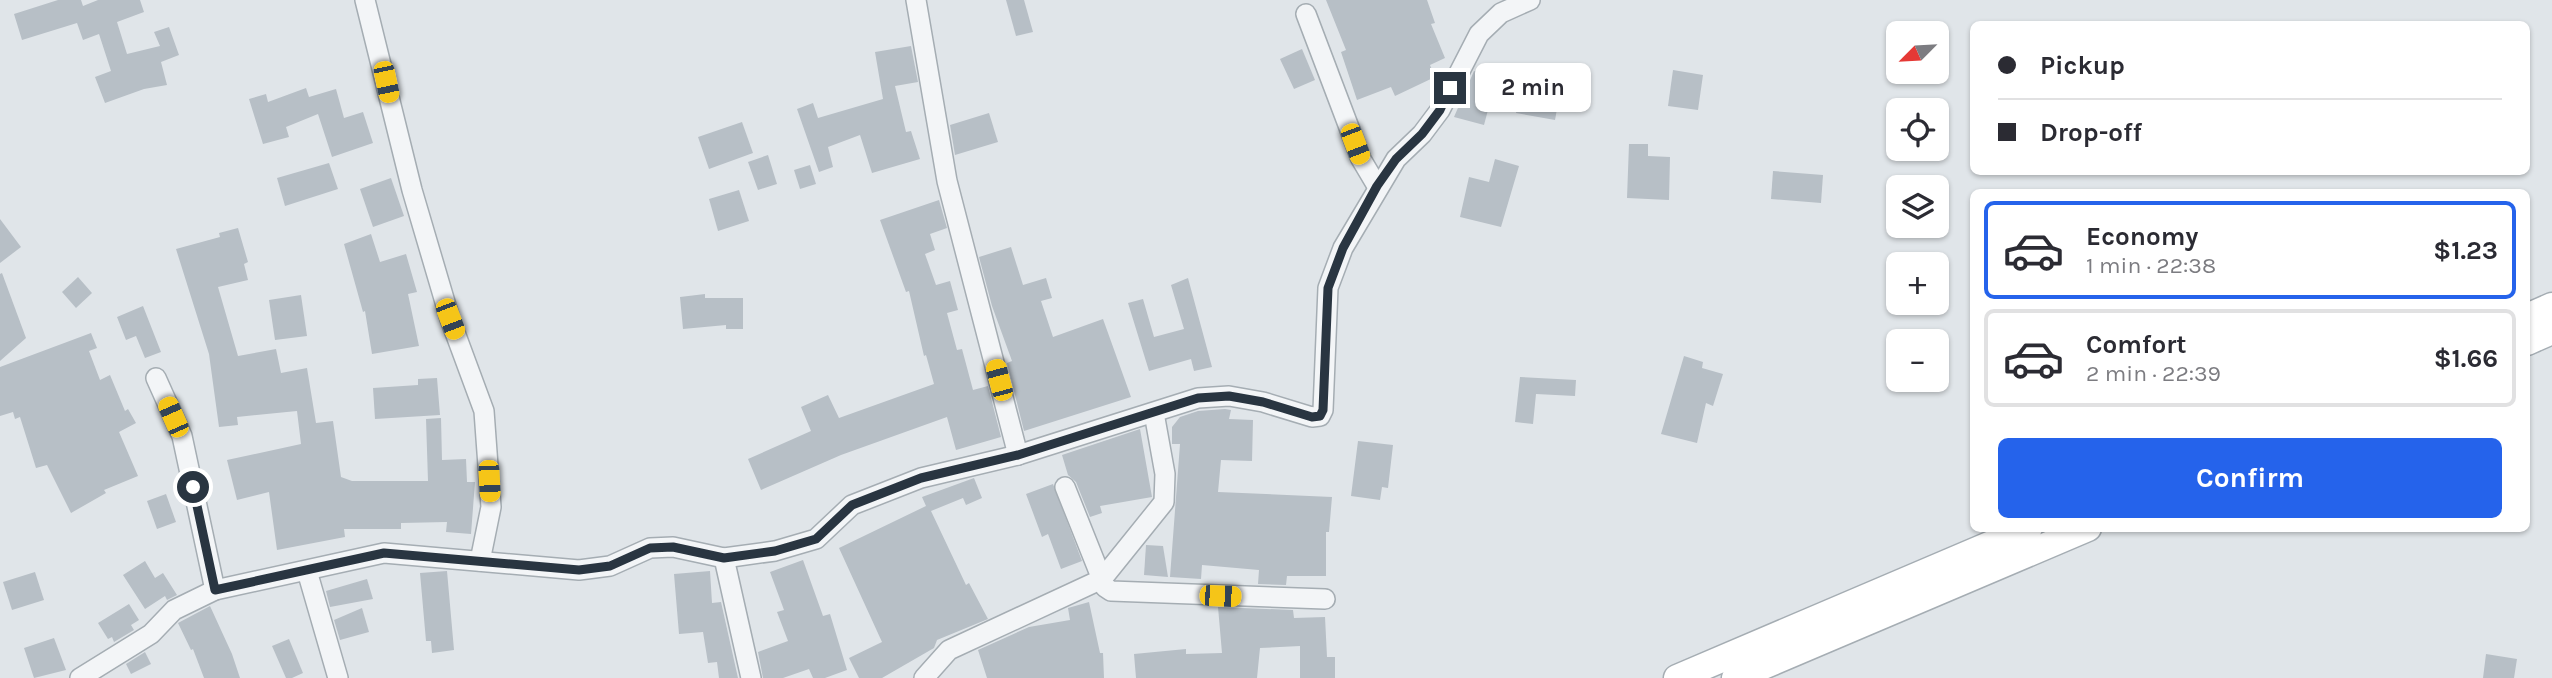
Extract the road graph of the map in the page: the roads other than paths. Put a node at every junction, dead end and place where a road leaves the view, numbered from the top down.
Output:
1 (365, 0) edge
2 (916, 0) edge
3 (1530, 0) edge
4 (1306, 14) dead end
5 (1377, 186) junction
6 (2552, 306) edge
7 (2530, 316) edge
8 (2552, 331) edge
9 (2530, 341) edge
10 (156, 378) dead end
11 (1154, 413) junction
12 (1018, 455) junction
13 (1065, 487) dead end
14 (2020, 532) edge
15 (2079, 532) edge
16 (724, 558) junction
17 (480, 561) junction
18 (307, 571) junction
19 (1102, 579) junction
20 (215, 590) junction
21 (1325, 599) dead end
22 (80, 678) edge
23 (338, 678) edge
24 (751, 678) edge
25 (923, 678) edge
26 (1677, 678) edge
27 (1735, 678) edge

1 - 17 street
2 - 12 street
3 - 5 street
4 - 5 street
5 - 11 street
6 - 7 main road
8 - 9 main road
10 - 20 street
11 - 12 street
11 - 19 street
12 - 16 street
13 - 19 street
14 - 26 main road
15 - 27 main road
16 - 17 street
16 - 24 street
17 - 18 street
18 - 20 street
18 - 23 street
19 - 21 street
19 - 25 street
20 - 22 street

